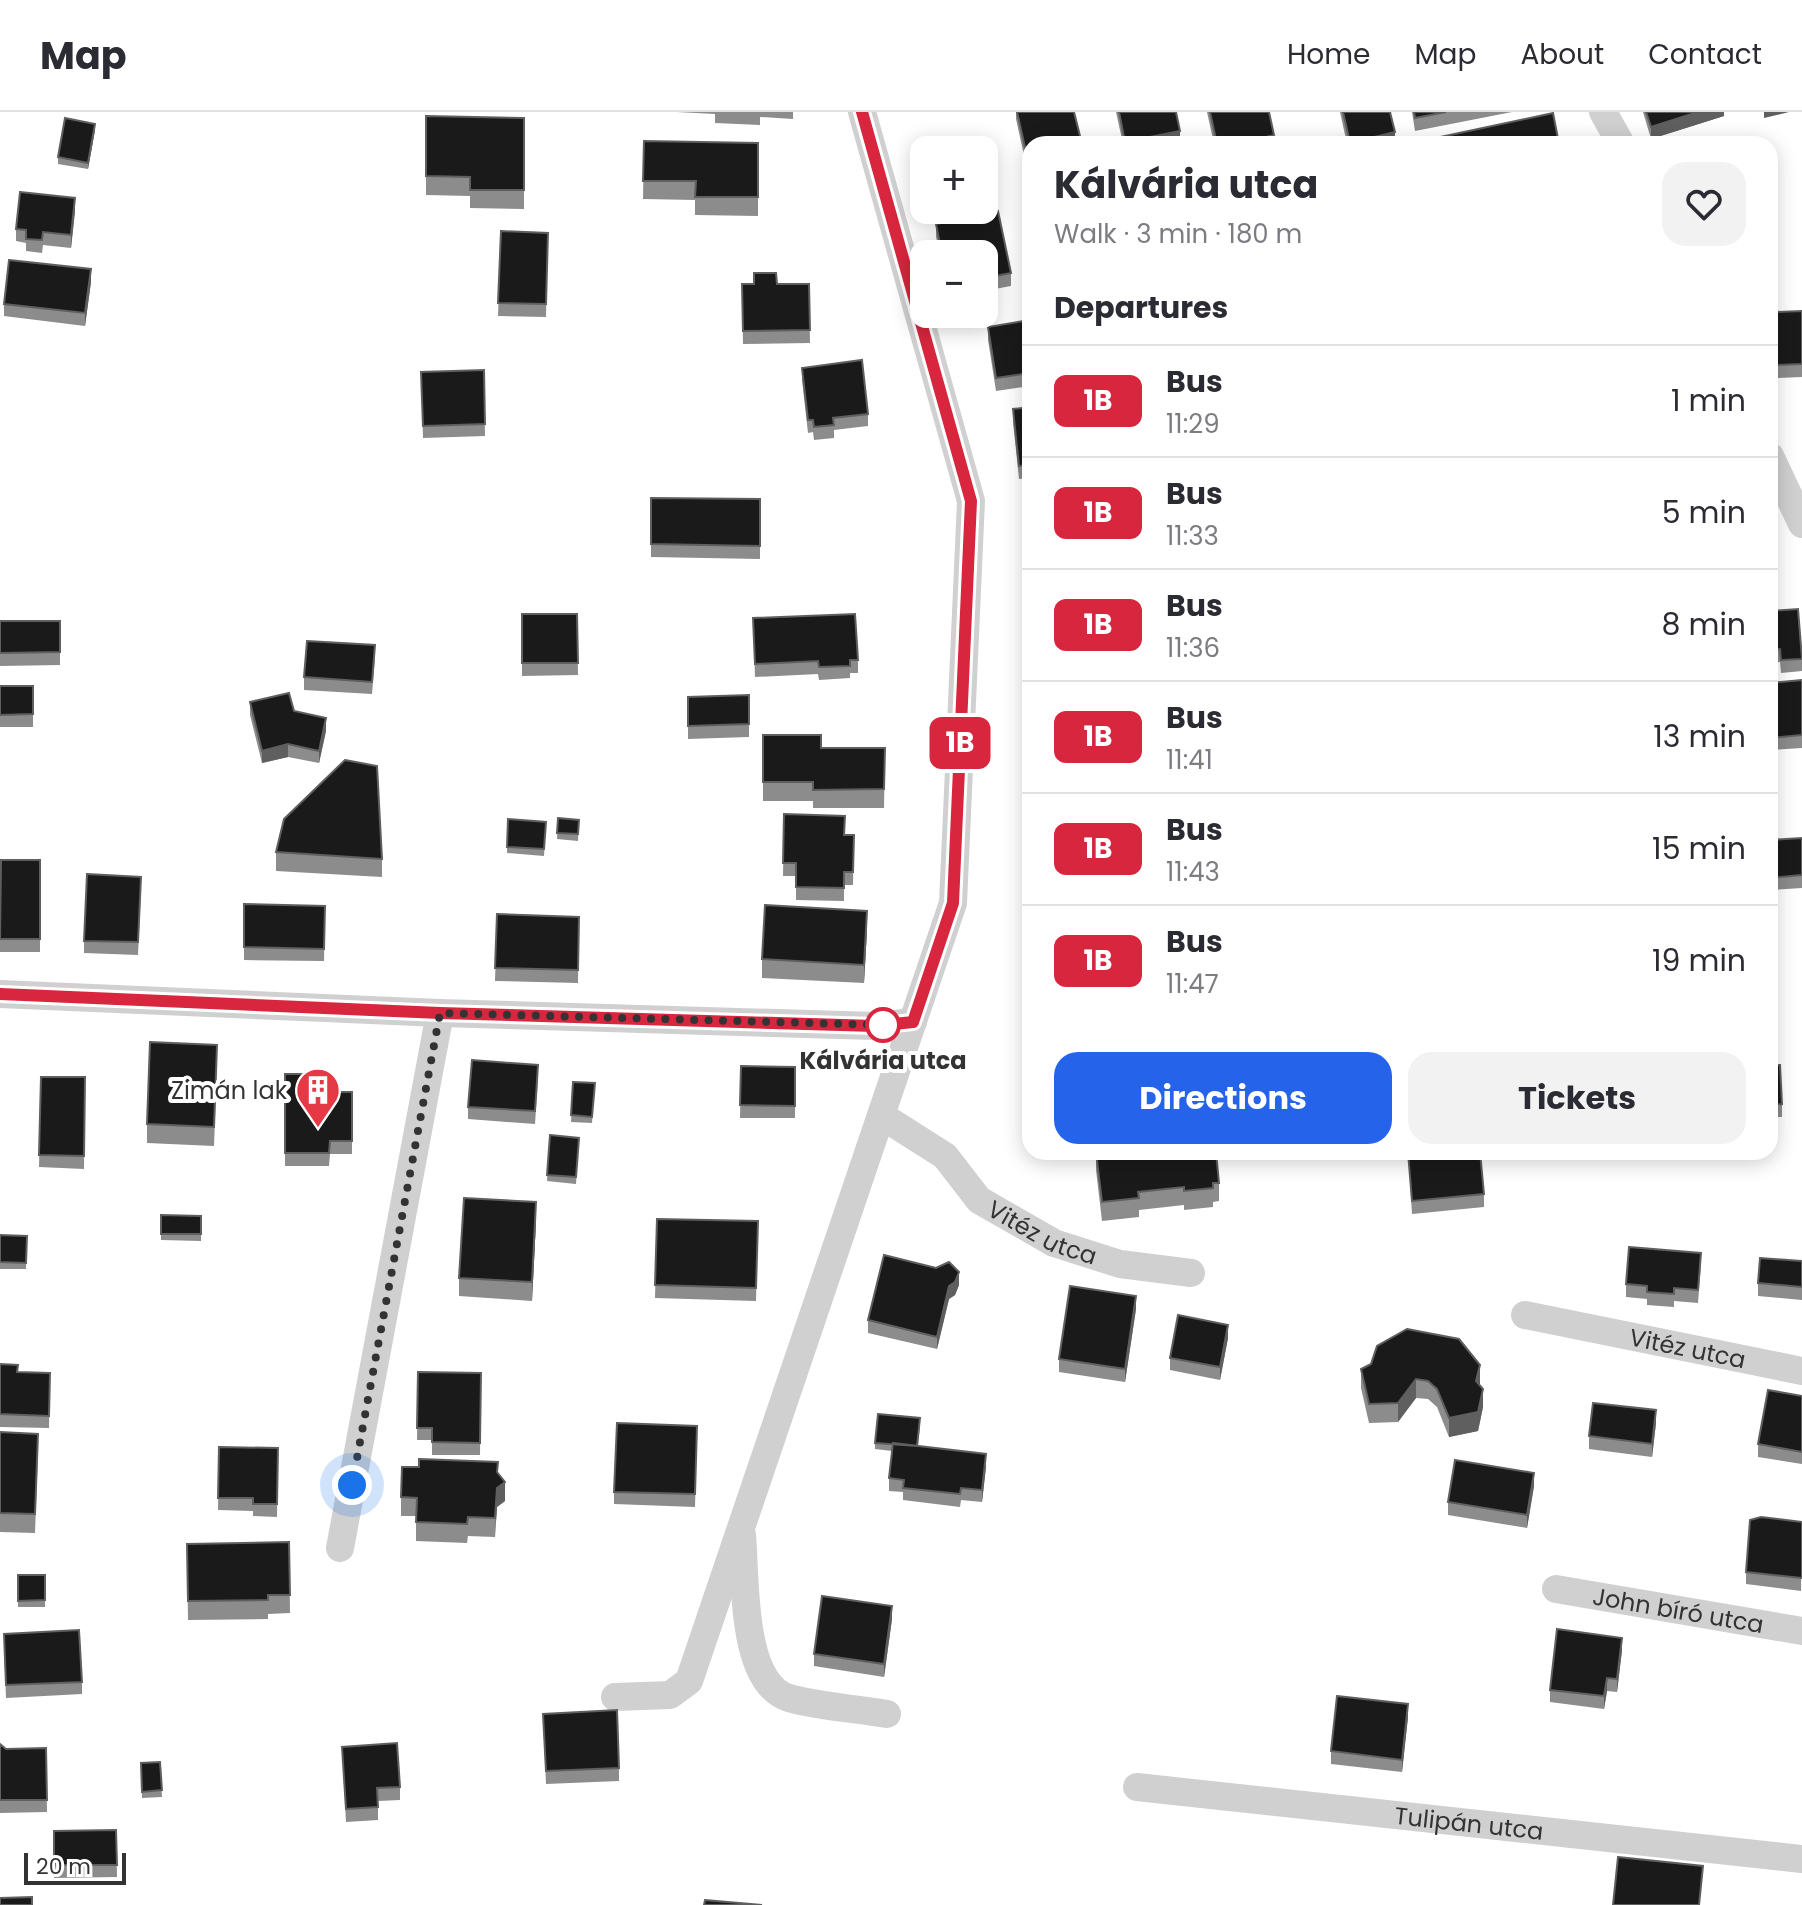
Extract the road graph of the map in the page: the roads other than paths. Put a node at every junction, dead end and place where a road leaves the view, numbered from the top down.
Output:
1 (862, 112) edge
2 (1603, 112) edge
3 (1616, 136) edge
4 (1778, 473) edge
5 (1802, 524) edge
6 (0, 994) edge
7 (440, 1013) junction
8 (913, 1022) junction
9 (882, 1116) junction
10 (1191, 1273) dead end
11 (1525, 1315) dead end
12 (1802, 1371) edge
13 (741, 1522) junction
14 (340, 1548) dead end
15 (1556, 1589) dead end
16 (1802, 1631) edge
17 (615, 1697) dead end
18 (887, 1714) dead end
19 (1137, 1787) dead end
20 (1802, 1859) edge

1 - 8 street
2 - 3 street
4 - 5 street
6 - 7 street
7 - 8 street
7 - 14 street
8 - 9 street
9 - 10 street, Vitéz utca
9 - 13 street
11 - 12 street, Vitéz utca
13 - 17 street
13 - 18 street
15 - 16 street, John bíró utca
19 - 20 street, Tulipán utca

